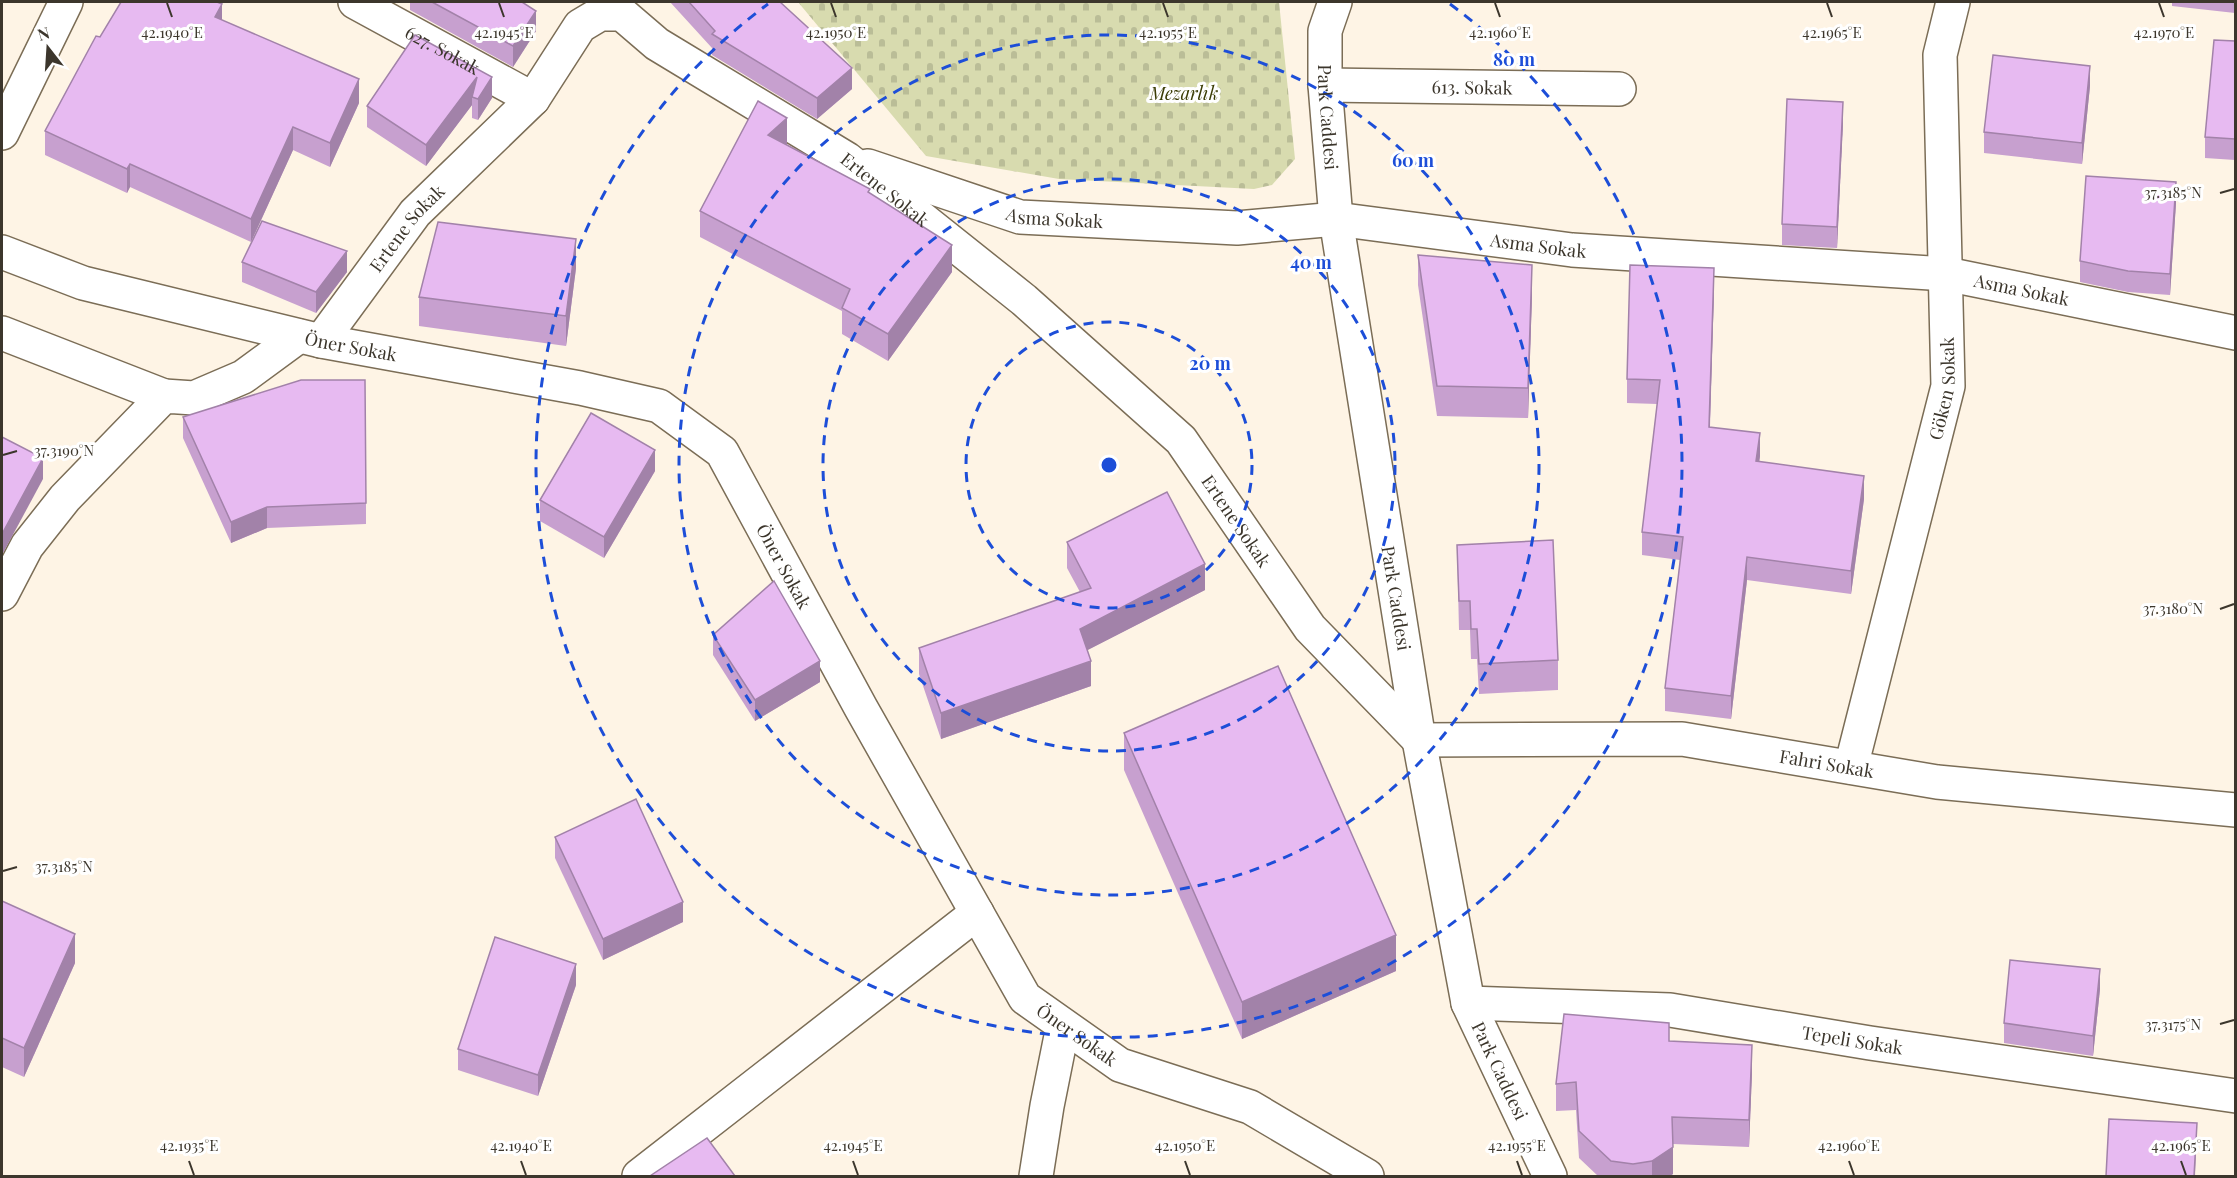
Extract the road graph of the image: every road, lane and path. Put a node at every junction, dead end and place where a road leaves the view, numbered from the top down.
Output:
1 (66, 2) edge
2 (355, 2) edge
3 (1953, 2) edge
4 (620, 8) edge
5 (1327, 11) edge
6 (1325, 85) junction
7 (1619, 89) dead end
8 (533, 99) junction
9 (2, 133) edge
10 (847, 159) junction
11 (1336, 219) junction
12 (2, 252) edge
13 (1946, 274) junction
14 (2, 333) edge
15 (2235, 333) edge
16 (310, 339) junction
17 (164, 396) junction
18 (2, 594) edge
19 (1419, 741) junction
20 (1851, 767) junction
21 (2235, 810) edge
22 (977, 913) junction
23 (1468, 1003) junction
24 (1063, 1026) junction
25 (2235, 1096) edge
26 (639, 1176) edge
27 (1036, 1176) edge
28 (1367, 1176) edge
29 (1550, 1176) edge

1 - 9 street
2 - 8 street, 627. Sokak
3 - 13 street, Göken Sokak
4 - 8 street, Ertene Sokak
4 - 10 street, Ertene Sokak
5 - 6 street, Park Caddesi
6 - 7 street, 613. Sokak
6 - 11 street, Park Caddesi
8 - 16 street, Ertene Sokak
10 - 11 street, Asma Sokak
10 - 19 street, Ertene Sokak
11 - 13 street, Asma Sokak
11 - 19 street, Park Caddesi
12 - 16 street, Öner Sokak
13 - 15 street, Asma Sokak
13 - 20 street, Göken Sokak
14 - 17 street, Ertene Sokak
16 - 17 street, Ertene Sokak
16 - 22 street, Öner Sokak
17 - 18 street
19 - 20 street, Fahri Sokak
19 - 23 street, Park Caddesi
20 - 21 street, Fahri Sokak
22 - 24 street, Öner Sokak
22 - 26 street
23 - 25 street, Tepeli Sokak
23 - 29 street, Park Caddesi
24 - 27 street
24 - 28 street, Öner Sokak

